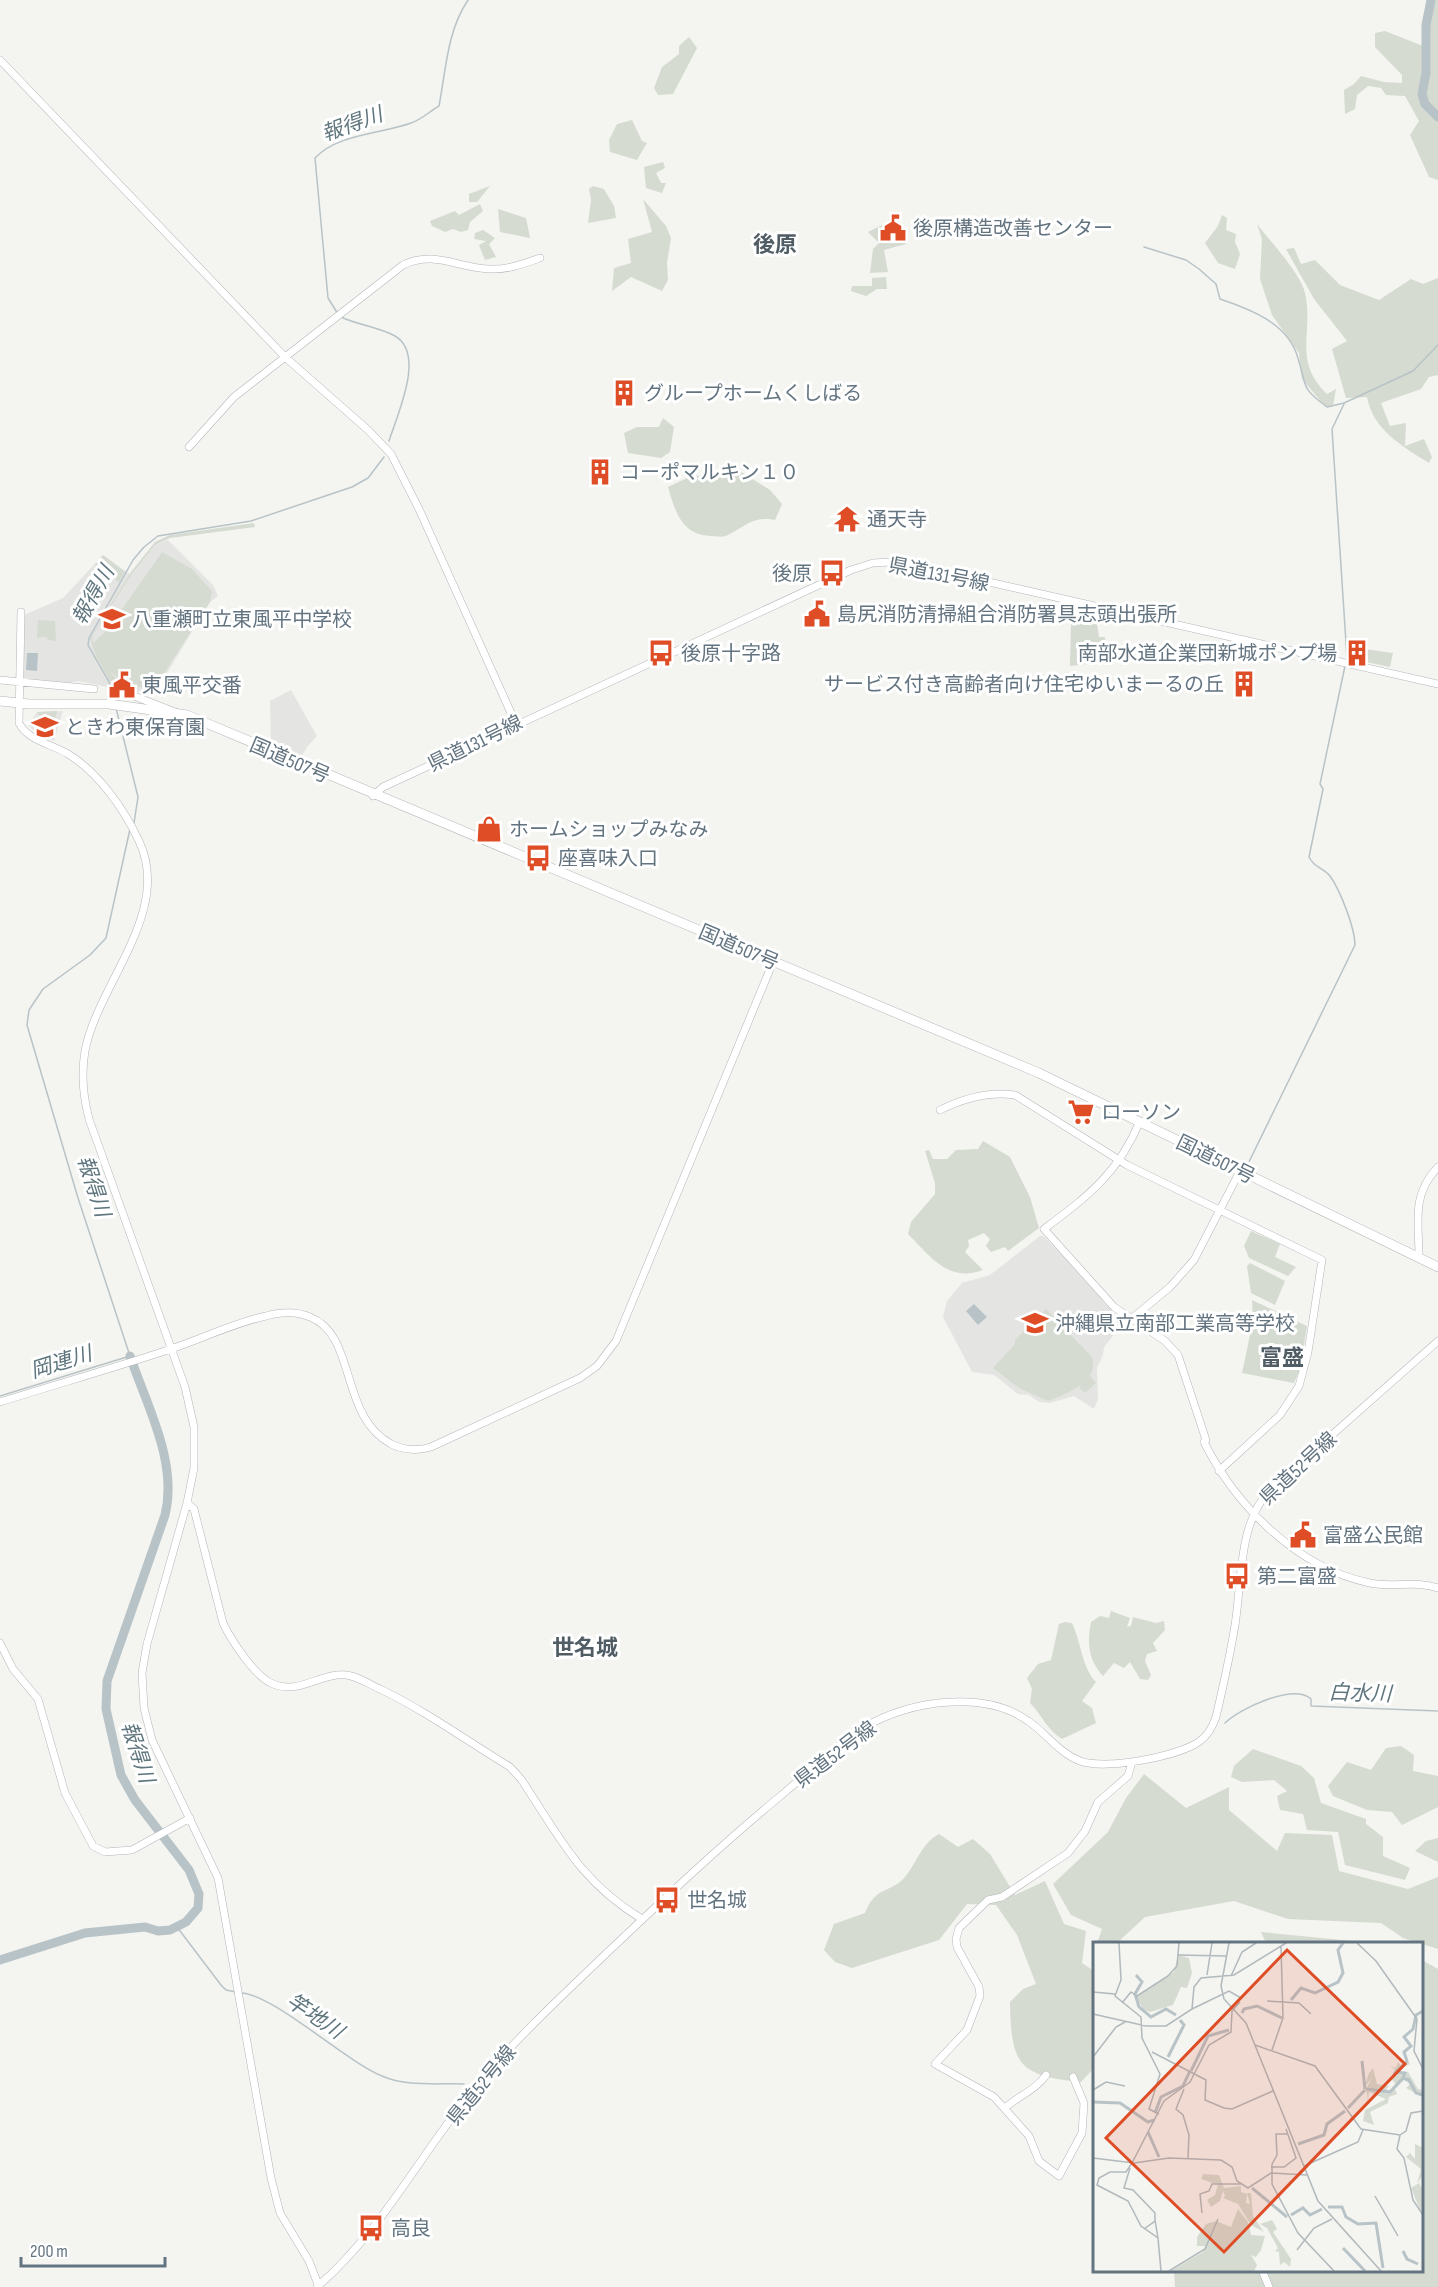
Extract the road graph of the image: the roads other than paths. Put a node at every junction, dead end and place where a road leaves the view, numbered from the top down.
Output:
1 (0, 60) edge
2 (540, 258) dead end
3 (285, 357) junction
4 (189, 447) dead end
5 (21, 612) dead end
6 (0, 680) edge
7 (18, 682) junction
8 (1438, 684) edge
9 (94, 689) dead end
10 (129, 693) dead end
11 (0, 701) edge
12 (18, 704) junction
13 (0, 707) edge
14 (175, 712) junction
15 (516, 724) junction
16 (373, 795) junction
17 (773, 962) junction
18 (940, 1110) dead end
19 (1140, 1121) junction
20 (1120, 1161) junction
21 (1438, 1167) edge
22 (1240, 1172) junction
23 (1220, 1210) junction
24 (1419, 1257) junction
25 (1438, 1267) edge
26 (1130, 1320) junction
27 (1438, 1341) edge
28 (172, 1349) junction
29 (0, 1402) edge
30 (1219, 1471) junction
31 (187, 1503) junction
32 (1254, 1511) junction
33 (1438, 1588) edge
34 (0, 1643) edge
35 (1132, 1762) junction
36 (190, 1818) junction
37 (642, 1919) junction
38 (1046, 2075) dead end
39 (1073, 2077) dead end
40 (1005, 2108) junction
41 (1262, 2272) edge
42 (318, 2287) edge
43 (1269, 2287) edge

1 - 3 street
2 - 3 street
3 - 4 street
3 - 15 street
5 - 7 street
6 - 7 street
7 - 9 street
7 - 12 street
8 - 15 street, 県道131号線
10 - 14 street
11 - 12 highway, 国道507号
12 - 13 highway, 国道507号
12 - 14 highway, 国道507号
12 - 28 street
14 - 16 highway, 国道507号
15 - 16 street, 県道131号線
16 - 17 highway, 国道507号
17 - 19 highway, 国道507号
17 - 28 street
18 - 20 street
19 - 20 street
19 - 22 highway, 国道507号
20 - 23 street
20 - 26 street
21 - 24 street
22 - 23 street
22 - 24 highway, 国道507号
23 - 26 street
23 - 30 street
24 - 25 highway, 国道507号
26 - 30 street
27 - 32 street, 県道52号線
28 - 29 street
28 - 31 street
30 - 32 street
31 - 36 street
31 - 37 street
32 - 33 street
32 - 35 street, 県道52号線
34 - 36 street
35 - 37 street, 県道52号線
35 - 40 street
36 - 42 street
37 - 42 street, 県道52号線
38 - 40 street
39 - 40 street
41 - 43 street

